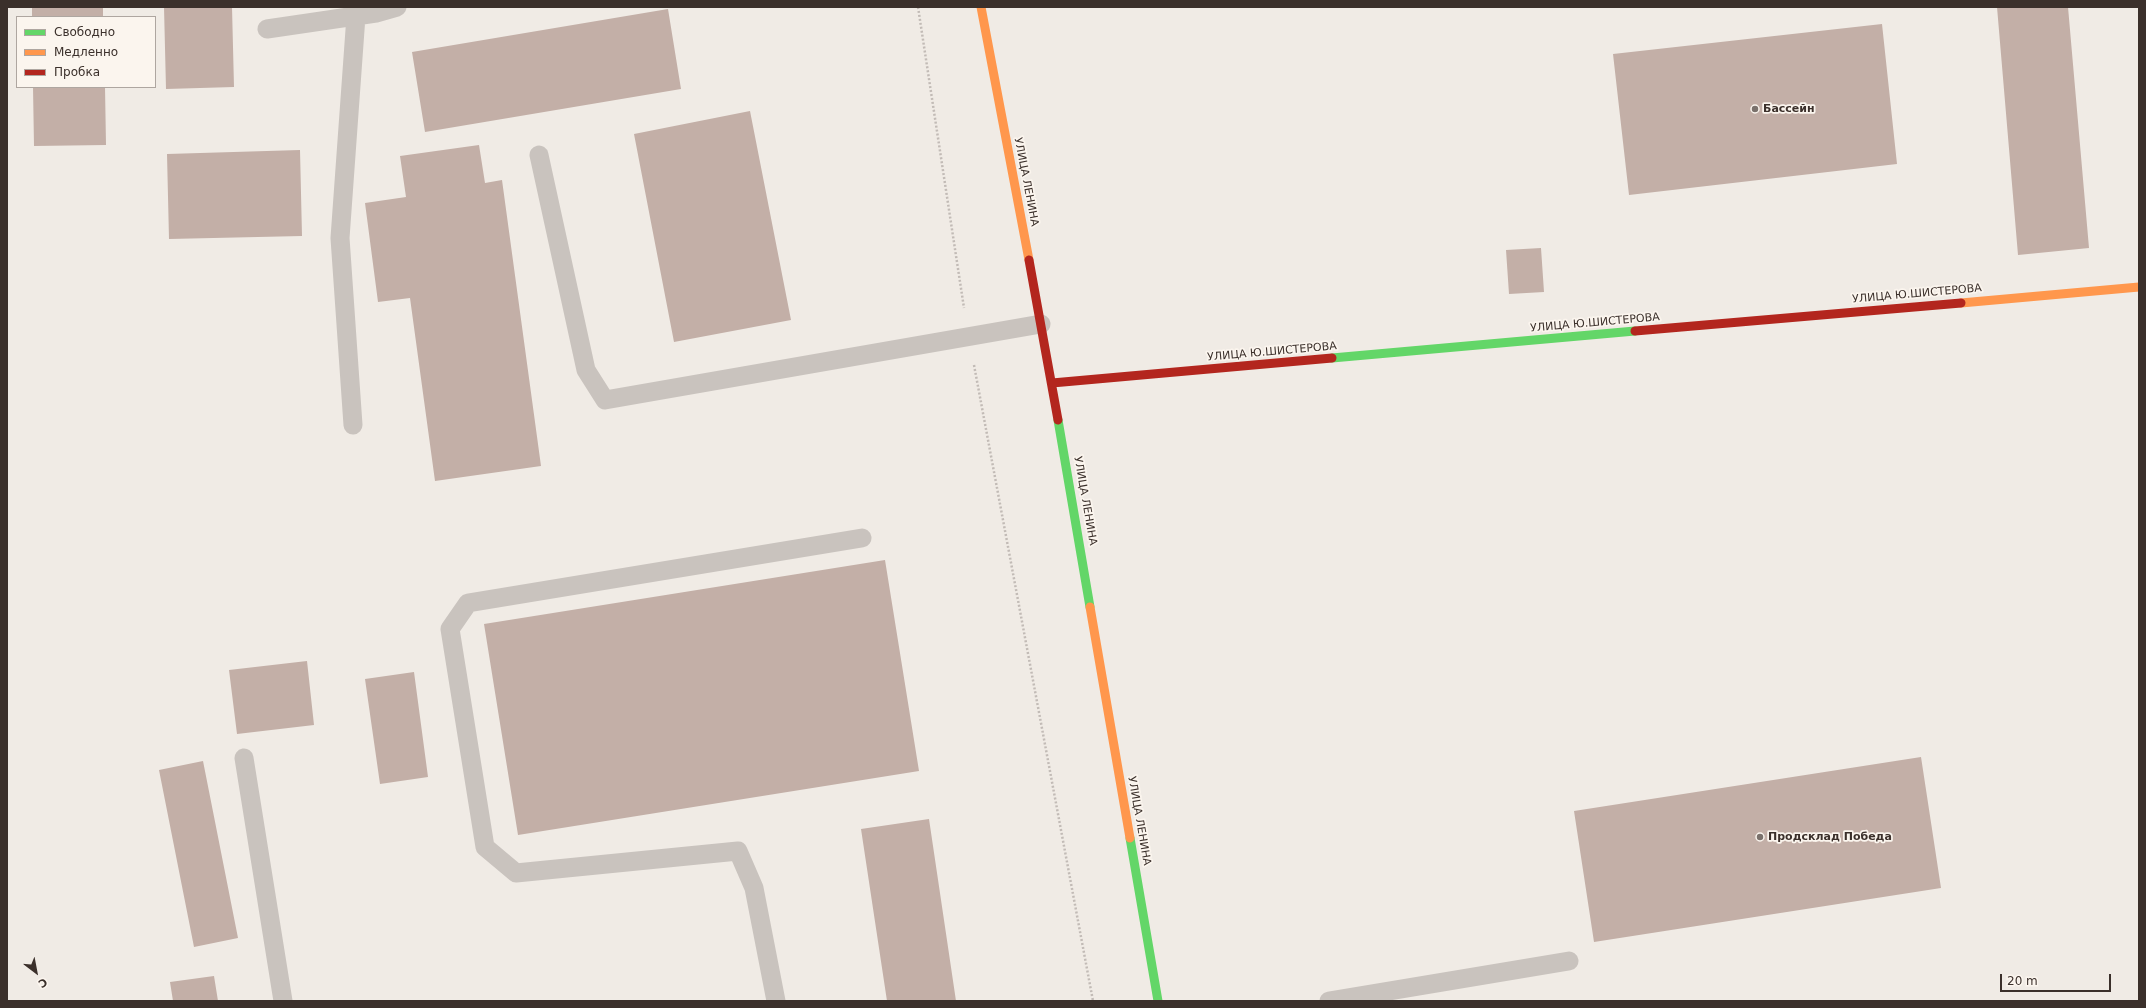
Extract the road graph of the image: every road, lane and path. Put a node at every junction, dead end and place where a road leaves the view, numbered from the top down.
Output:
1 (398, 7) edge
2 (918, 7) edge
3 (981, 7) edge
4 (356, 16) junction
5 (267, 29) dead end
6 (539, 156) dead end
7 (2139, 287) edge
8 (1041, 324) junction
9 (968, 337) junction
10 (1052, 384) junction
11 (353, 425) dead end
12 (862, 538) dead end
13 (244, 758) dead end
14 (1569, 961) dead end
15 (283, 1001) edge
16 (776, 1001) edge
17 (1092, 1001) edge
18 (1158, 1001) edge
19 (1329, 1001) edge

1 - 4 lane
2 - 9 path
3 - 8 street, УЛИЦА ЛЕНИНА
4 - 5 lane
4 - 11 lane
6 - 9 lane
7 - 10 street, УЛИЦА Ю.ШИСТЕРОВА
8 - 9 lane
8 - 10 street, УЛИЦА ЛЕНИНА
9 - 17 path
10 - 18 street, УЛИЦА ЛЕНИНА
12 - 16 lane
13 - 15 lane
14 - 19 lane

